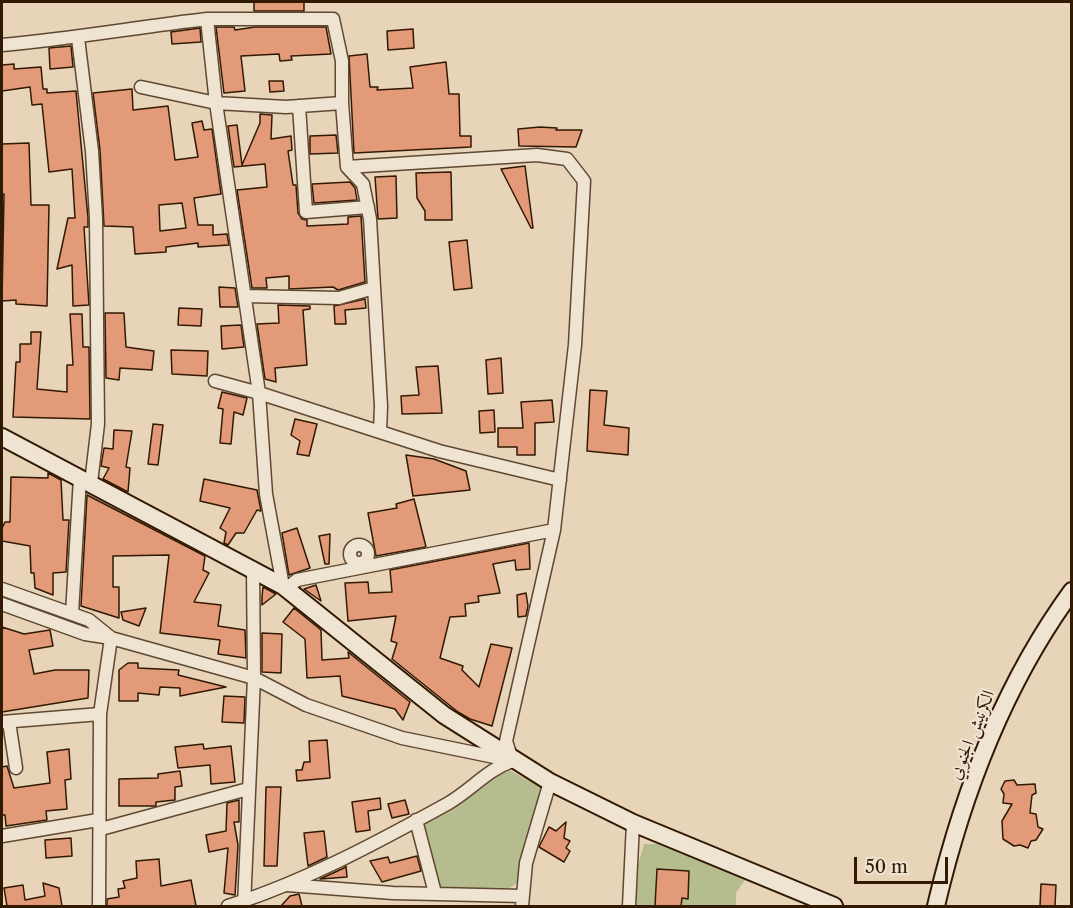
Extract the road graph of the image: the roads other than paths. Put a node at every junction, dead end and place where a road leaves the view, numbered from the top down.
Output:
1 (207, 19) junction
2 (78, 38) junction
3 (2, 45) edge
4 (141, 87) dead end
5 (216, 103) junction
6 (342, 103) junction
7 (299, 106) junction
8 (347, 167) junction
9 (368, 207) junction
10 (374, 288) junction
11 (245, 296) junction
12 (215, 381) dead end
13 (259, 393) junction
14 (380, 432) junction
15 (2, 437) edge
16 (85, 480) junction
17 (560, 480) junction
18 (554, 530) junction
19 (253, 568) junction
20 (285, 587) junction
21 (2, 589) edge
22 (1071, 591) edge
23 (2, 604) edge
24 (72, 614) junction
25 (111, 638) junction
26 (254, 678) junction
27 (100, 714) junction
28 (5, 722) edge
29 (513, 761) junction
30 (16, 768) dead end
31 (550, 782) junction
32 (248, 789) junction
33 (416, 820) junction
34 (633, 823) junction
35 (99, 824) junction
36 (2, 836) edge
37 (283, 884) junction
38 (393, 892) junction
39 (435, 893) junction
40 (522, 901) edge
41 (244, 904) edge
42 (99, 906) edge
43 (228, 906) edge
44 (396, 906) edge
45 (629, 906) edge
46 (834, 906) edge
47 (936, 906) edge

1 - 2 street
1 - 5 street
1 - 6 street
2 - 3 street
2 - 16 street
4 - 5 street
5 - 7 street
5 - 11 street
6 - 7 street
6 - 8 street
7 - 9 street
8 - 9 street
8 - 17 street
9 - 10 street
10 - 11 street
10 - 14 street
11 - 13 street
12 - 13 street
13 - 14 street
13 - 20 street
14 - 17 street
15 - 16 street
16 - 19 street
16 - 24 street
17 - 18 street
18 - 20 street
18 - 29 street
19 - 20 street
19 - 26 street
20 - 29 street
21 - 24 street
22 - 47 street, الكرنيش الجنوبي
23 - 25 street
24 - 25 street
25 - 26 street
25 - 27 street
26 - 29 street
26 - 32 street
27 - 28 street
27 - 35 street
28 - 30 street
29 - 31 street
29 - 33 street
31 - 34 street
31 - 40 street
32 - 35 street
32 - 41 street
33 - 37 street
33 - 39 street
34 - 45 street
34 - 46 street
35 - 36 street
35 - 42 street
37 - 38 street
37 - 41 street
38 - 39 street
38 - 44 street
39 - 40 street
41 - 43 street

